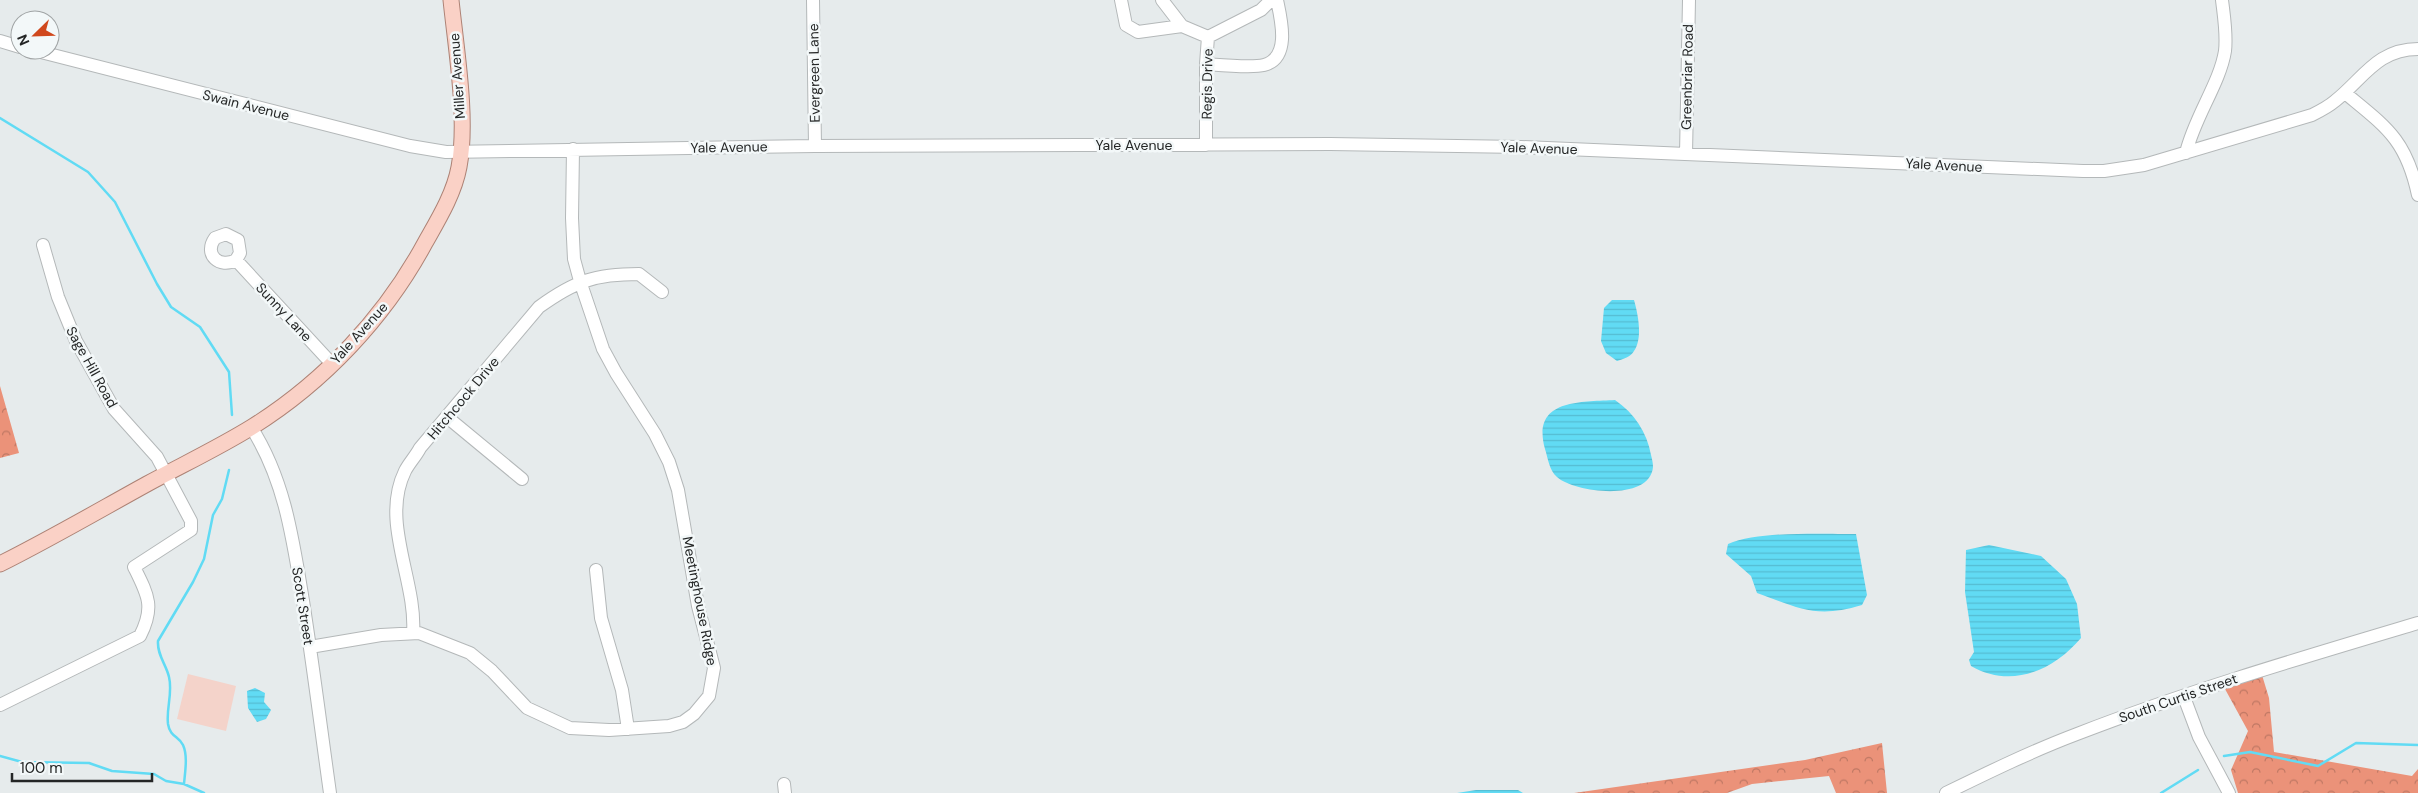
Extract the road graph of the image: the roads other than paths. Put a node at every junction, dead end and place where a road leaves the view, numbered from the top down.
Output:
1 (451, 0) edge
2 (813, 0) edge
3 (1121, 0) edge
4 (1162, 0) edge
5 (1271, 0) edge
6 (1277, 0) edge
7 (1689, 0) edge
8 (2222, 0) edge
9 (1182, 26) junction
10 (1208, 37) junction
11 (2418, 49) edge
12 (60, 57) edge
13 (1206, 64) junction
14 (2344, 93) junction
15 (1206, 145) junction
16 (815, 146) junction
17 (573, 149) junction
18 (461, 152) junction
19 (2186, 153) junction
20 (1686, 154) junction
21 (2418, 195) edge
22 (43, 245) dead end
23 (236, 260) dead end
24 (580, 281) junction
25 (662, 292) dead end
26 (332, 364) junction
27 (447, 417) junction
28 (251, 427) junction
29 (166, 474) junction
30 (522, 479) dead end
31 (0, 564) edge
32 (596, 570) dead end
33 (2418, 623) edge
34 (413, 633) junction
35 (310, 647) junction
36 (2184, 696) junction
37 (0, 705) edge
38 (628, 729) junction
39 (330, 793) edge
40 (1946, 793) edge
41 (2229, 793) edge

1 - 18 main road, Miller Avenue
2 - 16 street, Evergreen Lane
3 - 9 street
4 - 9 street
5 - 10 street, Regis Drive
6 - 13 street
7 - 20 street, Greenbriar Road
8 - 19 street
9 - 10 street
10 - 13 street, Regis Drive
11 - 14 street, Yale Avenue
12 - 18 street, Swain Avenue
13 - 15 street, Regis Drive
14 - 19 street, Yale Avenue
14 - 21 street
15 - 16 street, Yale Avenue
15 - 20 street, Yale Avenue
16 - 17 street, Yale Avenue
17 - 18 street, Yale Avenue
17 - 24 street, Meetinghouse Ridge
18 - 26 main road, Yale Avenue
19 - 20 street, Yale Avenue
22 - 29 street, Sage Hill Road
23 - 26 street, Sunny Lane
24 - 25 street, Hitchcock Drive
24 - 27 street, Hitchcock Drive
24 - 38 street, Meetinghouse Ridge
26 - 28 main road, Yale Avenue
27 - 30 street
27 - 34 street, Hitchcock Drive
28 - 29 main road, Yale Avenue
28 - 35 street, Scott Street
29 - 31 main road, Yale Avenue
29 - 37 street, Sage Hill Road
32 - 38 street
33 - 36 street, South Curtis Street
34 - 35 street, Meetinghouse Ridge
34 - 38 street, Meetinghouse Ridge
35 - 39 street, Scott Street
36 - 40 street, South Curtis Street
36 - 41 street

